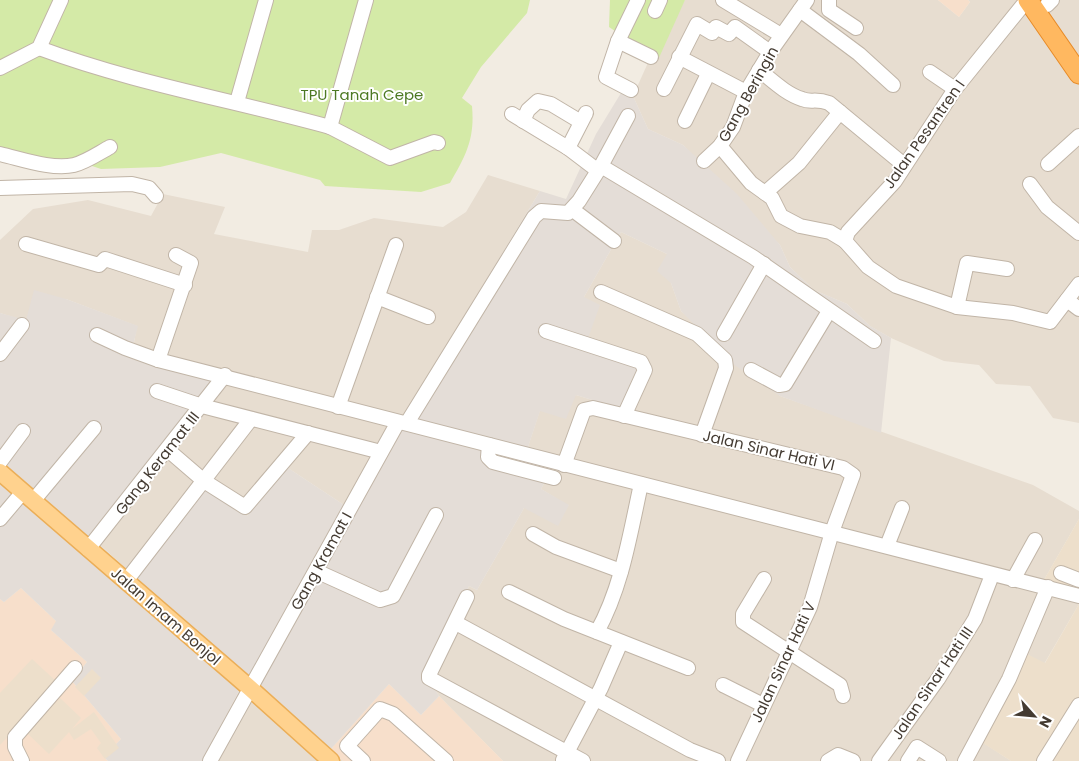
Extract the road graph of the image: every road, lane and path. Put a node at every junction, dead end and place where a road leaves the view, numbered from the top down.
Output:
1 (61, 0) edge
2 (266, 0) edge
3 (366, 0) edge
4 (638, 0) edge
5 (723, 0) edge
6 (829, 0) edge
7 (1039, 3) edge
8 (804, 5) edge
9 (856, 28) dead end
10 (781, 35) junction
11 (618, 41) junction
12 (38, 48) junction
13 (770, 52) junction
14 (1079, 52) edge
15 (651, 57) dead end
16 (679, 58) junction
17 (0, 68) edge
18 (759, 70) junction
19 (930, 72) dead end
20 (708, 74) junction
21 (1079, 74) edge
22 (893, 85) dead end
23 (664, 89) dead end
24 (955, 89) junction
25 (631, 90) dead end
26 (746, 92) junction
27 (237, 102) junction
28 (840, 112) junction
29 (628, 116) dead end
30 (685, 121) dead end
31 (330, 127) junction
32 (1079, 136) edge
33 (438, 143) dead end
34 (720, 146) junction
35 (110, 148) dead end
36 (568, 148) junction
37 (0, 154) edge
38 (704, 161) dead end
39 (1048, 164) dead end
40 (904, 165) junction
41 (599, 168) junction
42 (1030, 184) dead end
43 (0, 188) edge
44 (765, 193) junction
45 (156, 196) dead end
46 (573, 210) junction
47 (1079, 233) edge
48 (614, 240) dead end
49 (845, 241) junction
50 (26, 244) dead end
51 (396, 245) dead end
52 (176, 255) dead end
53 (764, 264) junction
54 (1007, 269) dead end
55 (1079, 284) edge
56 (185, 285) junction
57 (601, 292) dead end
58 (377, 296) junction
59 (1067, 300) junction
60 (957, 307) junction
61 (1079, 309) edge
62 (829, 311) junction
63 (428, 317) dead end
64 (22, 325) dead end
65 (546, 331) dead end
66 (724, 334) dead end
67 (98, 335) dead end
68 (874, 341) dead end
69 (0, 354) edge
70 (158, 360) junction
71 (751, 370) dead end
72 (224, 375) junction
73 (157, 391) dead end
74 (202, 406) junction
75 (338, 407) junction
76 (624, 416) junction
77 (251, 419) junction
78 (399, 426) junction
79 (94, 428) dead end
80 (23, 431) dead end
81 (308, 433) junction
82 (702, 435) junction
83 (489, 445) junction
84 (168, 450) junction
85 (381, 452) junction
86 (0, 462) edge
87 (564, 465) junction
88 (0, 472) edge
89 (554, 478) dead end
90 (204, 481) junction
91 (641, 484) junction
92 (27, 497) junction
93 (902, 508) dead end
94 (436, 515) dead end
95 (0, 519) edge
96 (832, 532) junction
97 (533, 534) dead end
98 (1035, 540) dead end
99 (887, 546) junction
100 (88, 549) junction
101 (621, 570) junction
102 (316, 571) junction
103 (1061, 573) dead end
104 (992, 575) junction
105 (764, 579) dead end
106 (1014, 580) junction
107 (1079, 580) edge
108 (126, 581) junction
109 (1048, 588) junction
110 (509, 592) dead end
111 (1079, 596) edge
112 (467, 598) dead end
113 (456, 623) junction
114 (597, 632) junction
115 (621, 642) junction
116 (789, 652) junction
117 (76, 668) dead end
118 (688, 668) dead end
119 (723, 686) dead end
120 (251, 689) junction
121 (843, 696) dead end
122 (595, 698) junction
123 (763, 705) junction
124 (1079, 705) edge
125 (347, 746) junction
126 (688, 756) edge
127 (565, 757) edge
128 (22, 761) edge
129 (210, 761) edge
130 (332, 761) edge
131 (363, 761) edge
132 (446, 761) edge
133 (583, 761) edge
134 (718, 761) edge
135 (738, 761) edge
136 (828, 761) edge
137 (853, 761) edge
138 (879, 761) edge
139 (908, 761) edge
140 (939, 761) edge
141 (965, 761) edge
142 (1044, 761) edge

1 - 12 street
2 - 27 street
3 - 31 street
4 - 11 street
5 - 10 street
6 - 9 street
7 - 14 highway
7 - 21 highway
7 - 24 street, Jalan Pesantren I
8 - 10 street, Gang Beringin
8 - 22 street
10 - 13 street, Gang Beringin
11 - 15 street
11 - 25 street
12 - 17 street
12 - 27 street
13 - 16 street
13 - 18 street, Gang Beringin
16 - 20 street
16 - 23 street
18 - 26 street, Gang Beringin
18 - 28 street
19 - 24 street
20 - 26 street
20 - 30 street
24 - 40 street, Jalan Pesantren I
26 - 34 street, Gang Beringin
27 - 31 street
28 - 40 street
28 - 44 street
29 - 41 street
31 - 33 street
32 - 39 street
34 - 38 street, Gang Beringin
34 - 44 street
35 - 37 street
36 - 36 street
36 - 41 street
40 - 49 street, Jalan Pesantren I
41 - 46 street
41 - 53 street
42 - 47 street
43 - 45 street
44 - 49 street
46 - 48 street
46 - 78 street, Gang Kramat I
49 - 60 street
50 - 56 street
51 - 58 street
52 - 56 street
53 - 62 street
53 - 66 street
54 - 60 street
55 - 59 street
56 - 70 street
57 - 82 street
58 - 63 street
58 - 75 street
59 - 60 street
59 - 61 street
62 - 68 street
62 - 71 street
64 - 69 street
65 - 76 street
67 - 70 street
70 - 72 street
72 - 74 street, Gang Keramat III
72 - 75 street
73 - 74 street
74 - 77 street
74 - 84 street, Gang Keramat III
75 - 78 street
76 - 82 street, Jalan Sinar Hati VI
76 - 87 street, Jalan Sinar Hati VI
77 - 81 street
77 - 90 street
78 - 83 street
78 - 85 street, Gang Kramat I
79 - 92 street
80 - 86 street
81 - 85 street
81 - 90 street
82 - 96 street, Jalan Sinar Hati VI
83 - 87 street
83 - 89 street
84 - 90 street
84 - 100 street, Gang Keramat III
85 - 102 street, Gang Kramat I
87 - 91 street
88 - 92 main road, Jalan Imam Bonjol
90 - 108 street
91 - 96 street
91 - 101 street
92 - 95 street
92 - 100 main road, Jalan Imam Bonjol
93 - 99 street
94 - 102 street
96 - 99 street
96 - 116 street, Jalan Sinar Hati V
97 - 101 street
98 - 106 street
99 - 104 street
100 - 108 main road, Jalan Imam Bonjol
101 - 114 street
102 - 120 street, Gang Kramat I
103 - 107 street
104 - 106 street
104 - 138 street, Jalan Sinar Hati III
105 - 116 street
106 - 109 street
108 - 120 main road, Jalan Imam Bonjol
109 - 111 street
109 - 141 street
110 - 114 street
112 - 113 street
113 - 122 street
113 - 127 street
114 - 115 street
115 - 118 street
115 - 122 street
116 - 121 street
116 - 123 street, Jalan Sinar Hati V
117 - 128 street
119 - 123 street
120 - 129 street, Gang Kramat I
120 - 130 main road, Jalan Imam Bonjol
122 - 126 street
122 - 127 street
123 - 135 street, Jalan Sinar Hati V
124 - 142 street
125 - 130 street
125 - 131 street
125 - 132 street
126 - 134 street
127 - 133 street
136 - 137 street
139 - 140 street, Jalan Sinar Hati III

